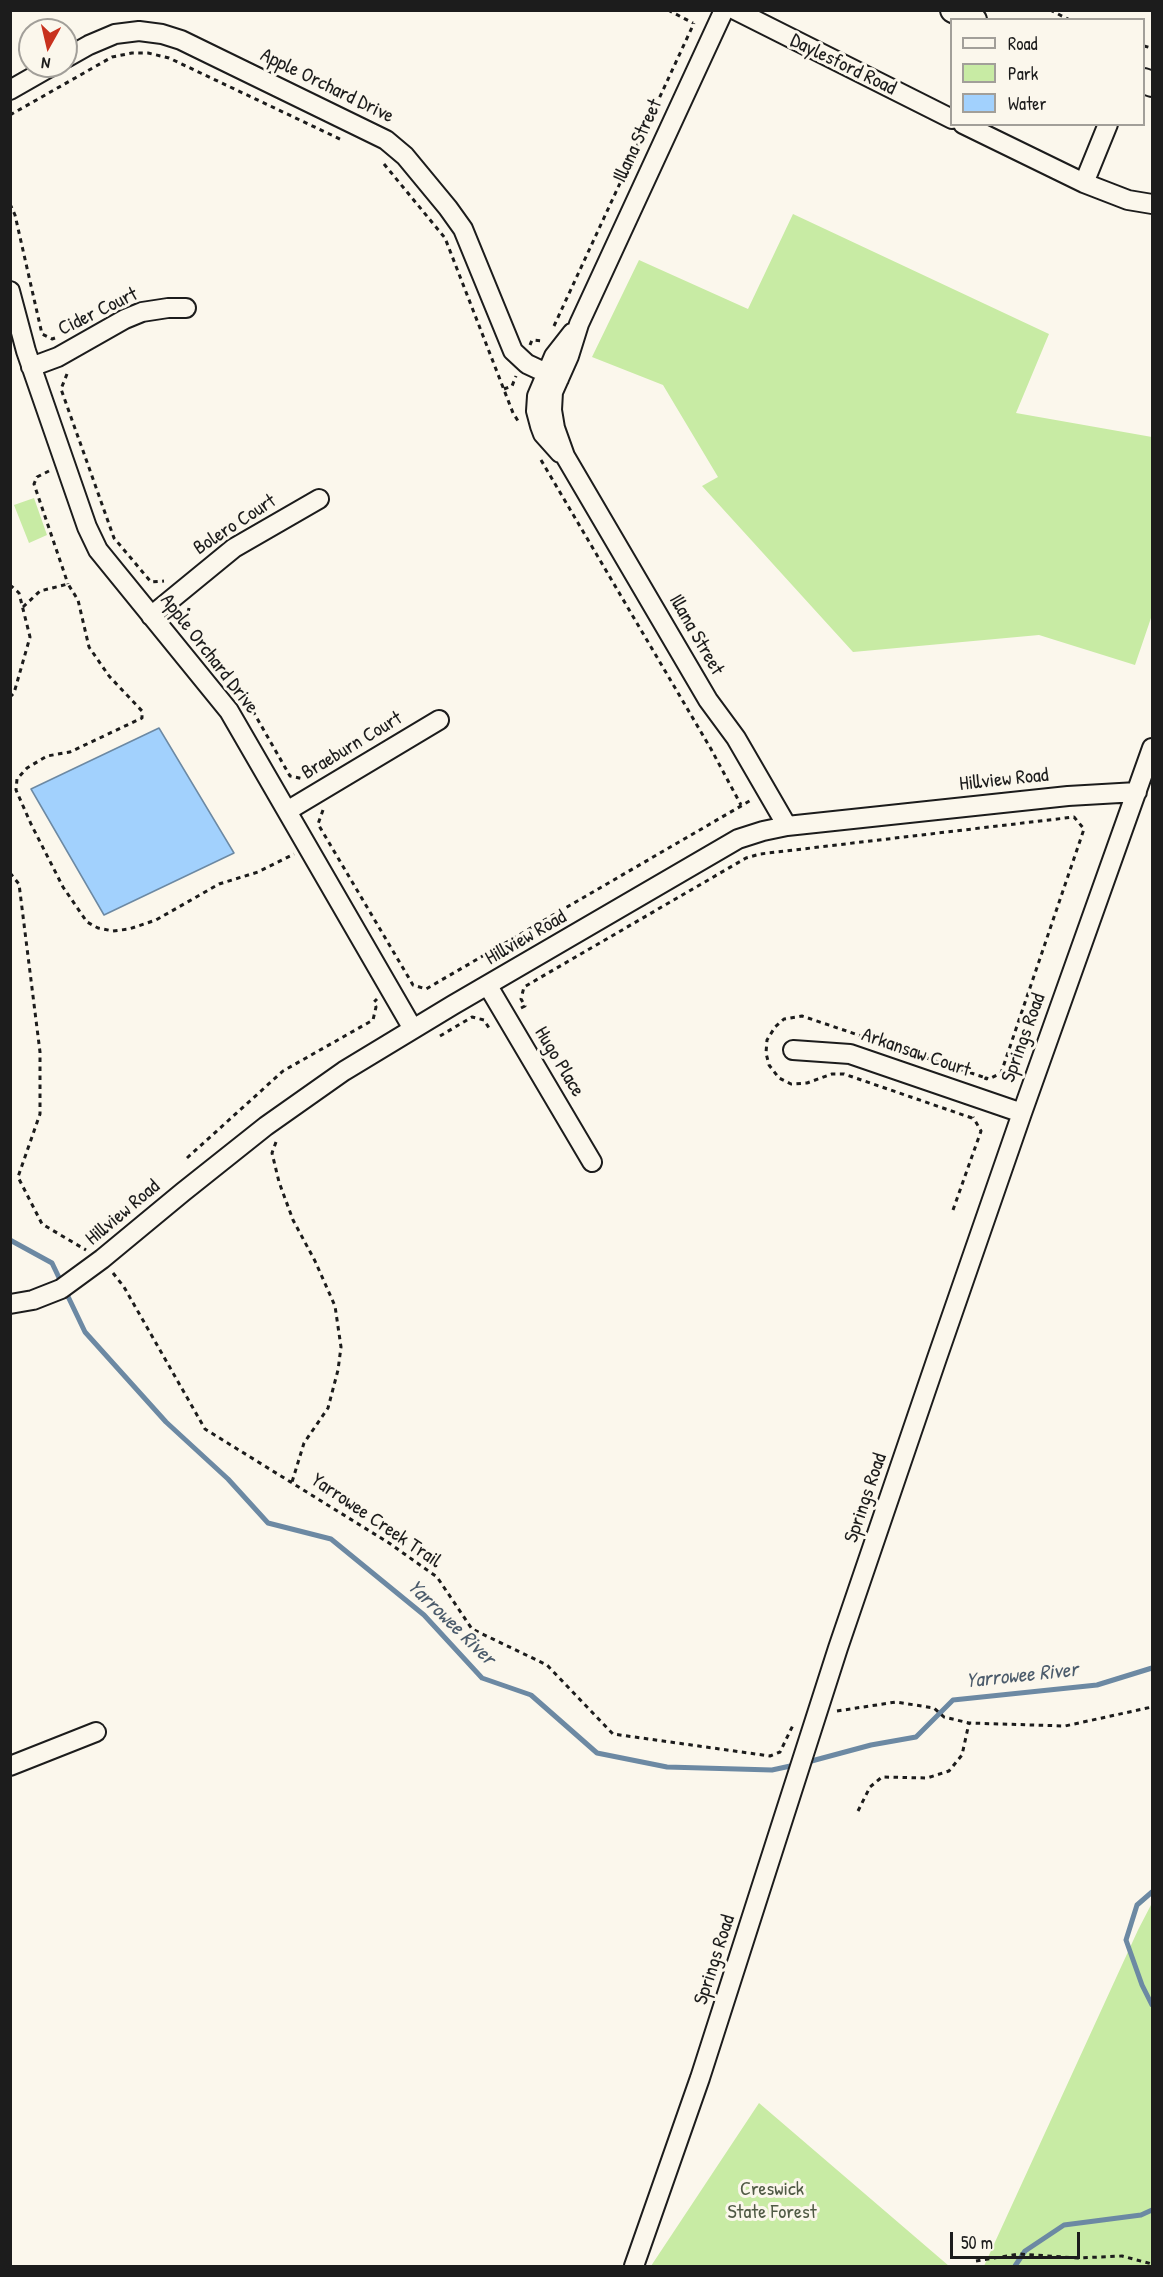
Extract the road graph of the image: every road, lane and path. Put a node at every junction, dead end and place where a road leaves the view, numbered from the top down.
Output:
1 (668, 10) edge
2 (724, 10) edge
3 (735, 10) edge
4 (1050, 10) edge
5 (1067, 18) edge
6 (694, 23) junction
7 (714, 32) junction
8 (78, 51) edge
9 (31, 78) edge
10 (10, 90) edge
11 (10, 116) edge
12 (950, 118) edge
13 (967, 126) edge
14 (1107, 126) edge
15 (348, 143) dead end
16 (380, 158) dead end
17 (1084, 183) junction
18 (10, 204) edge
19 (1152, 204) edge
20 (10, 291) edge
21 (186, 309) dead end
22 (551, 331) dead end
23 (547, 341) dead end
24 (76, 347) junction
25 (523, 361) junction
26 (31, 367) junction
27 (553, 376) junction
28 (504, 389) junction
29 (520, 424) dead end
30 (538, 455) dead end
31 (54, 469) dead end
32 (319, 499) dead end
33 (68, 584) junction
34 (10, 585) edge
35 (185, 588) junction
36 (22, 608) junction
37 (152, 616) junction
38 (10, 698) edge
39 (440, 720) dead end
40 (1152, 748) edge
41 (1149, 770) edge
42 (321, 791) junction
43 (768, 791) junction
44 (1137, 792) junction
45 (741, 805) junction
46 (287, 811) junction
47 (787, 826) junction
48 (307, 846) junction
49 (10, 873) edge
50 (488, 986) junction
51 (391, 991) junction
52 (506, 1017) junction
53 (413, 1029) junction
54 (432, 1040) dead end
55 (793, 1050) dead end
56 (983, 1088) dead end
57 (976, 1108) dead end
58 (1022, 1113) junction
59 (279, 1139) dead end
60 (187, 1158) dead end
61 (592, 1162) dead end
62 (953, 1210) dead end
63 (97, 1263) junction
64 (10, 1304) edge
65 (291, 1482) junction
66 (1152, 1707) edge
67 (819, 1709) junction
68 (795, 1720) dead end
69 (969, 1723) junction
70 (96, 1732) dead end
71 (10, 1766) edge
72 (858, 1811) dead end
73 (976, 2261) dead end
74 (1152, 2264) edge
75 (634, 2266) edge

1 - 6 path
2 - 7 street, Illana Street
3 - 12 street, Daylesford Road
4 - 5 path
6 - 7 path
6 - 22 path
7 - 27 street, Illana Street
8 - 25 street, Apple Orchard Drive
9 - 10 street
11 - 15 path
13 - 17 street
14 - 17 street
16 - 28 path
17 - 19 street
18 - 24 path
20 - 26 street, Apple Orchard Drive
21 - 24 street, Cider Court
23 - 25 path
24 - 26 street, Cider Court
24 - 35 path
25 - 27 street, Apple Orchard Drive
25 - 28 path
26 - 37 street, Apple Orchard Drive
27 - 43 street, Illana Street
28 - 29 path
30 - 45 path
31 - 33 path
32 - 35 street, Bolero Court
33 - 36 path
33 - 48 path
34 - 36 path
35 - 37 street, Bolero Court
35 - 42 path
36 - 38 path
37 - 46 street, Apple Orchard Drive
39 - 42 street, Braeburn Court
40 - 41 street, Springs Road
41 - 44 street, Springs Road
42 - 45 path
42 - 46 street, Braeburn Court
43 - 45 path
43 - 47 street, Illana Street
44 - 47 street, Hillview Road
44 - 58 street, Springs Road
46 - 48 street, Apple Orchard Drive
47 - 50 street, Hillview Road
48 - 51 street, Apple Orchard Drive
49 - 63 path, Yarrowee Creek Trail
50 - 52 street, Hugo Place
50 - 53 street, Hillview Road
51 - 53 street, Apple Orchard Drive
51 - 60 path
52 - 54 path
52 - 56 path
52 - 61 street, Hugo Place
53 - 63 street, Hillview Road
55 - 58 street, Arkansaw Court
57 - 62 path
58 - 67 street, Springs Road
59 - 65 path
63 - 64 street, Hillview Road
63 - 65 path, Yarrowee Creek Trail
65 - 68 path, Yarrowee Creek Trail
66 - 69 path
67 - 69 path
67 - 75 street, Springs Road
69 - 72 path
70 - 71 street
73 - 74 path

